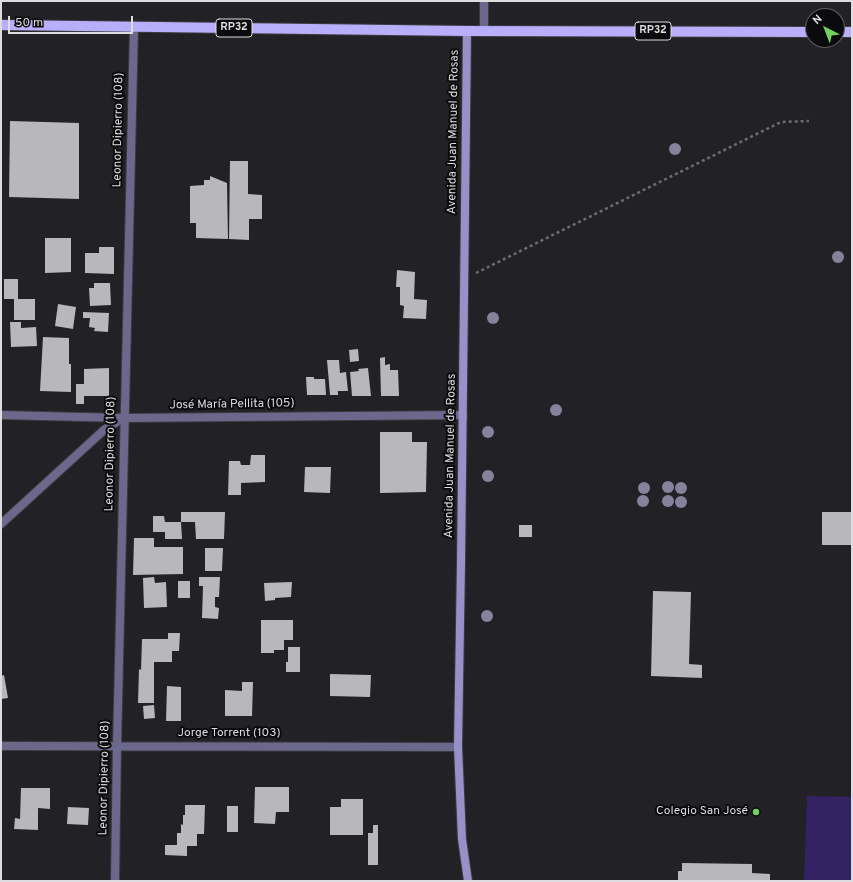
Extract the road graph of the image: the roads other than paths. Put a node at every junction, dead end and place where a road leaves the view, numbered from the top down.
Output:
1 (484, 1) edge
2 (1, 25) edge
3 (134, 27) junction
4 (467, 31) junction
5 (484, 31) junction
6 (805, 32) edge
7 (1, 415) edge
8 (463, 415) junction
9 (124, 418) junction
10 (1, 524) edge
11 (117, 745) junction
12 (1, 746) edge
13 (458, 747) junction
14 (115, 881) edge
15 (468, 881) edge

1 - 5 street
2 - 3 main road, RP32
3 - 4 main road, RP32
3 - 9 street, Leonor Dipierro (108)
4 - 5 main road, RP32
4 - 8 main road, Avenida Juan Manuel de Rosas
5 - 6 main road, RP32
7 - 9 street, José María Pellita (105)
8 - 9 street, José María Pellita (105)
8 - 13 main road, Avenida Juan Manuel de Rosas
9 - 10 street
9 - 11 street, Leonor Dipierro (108)
11 - 12 street, Jorge Torrent (103)
11 - 13 street, Jorge Torrent (103)
11 - 14 street, Leonor Dipierro (108)
13 - 15 main road, Avenida Juan Manuel de Rosas

